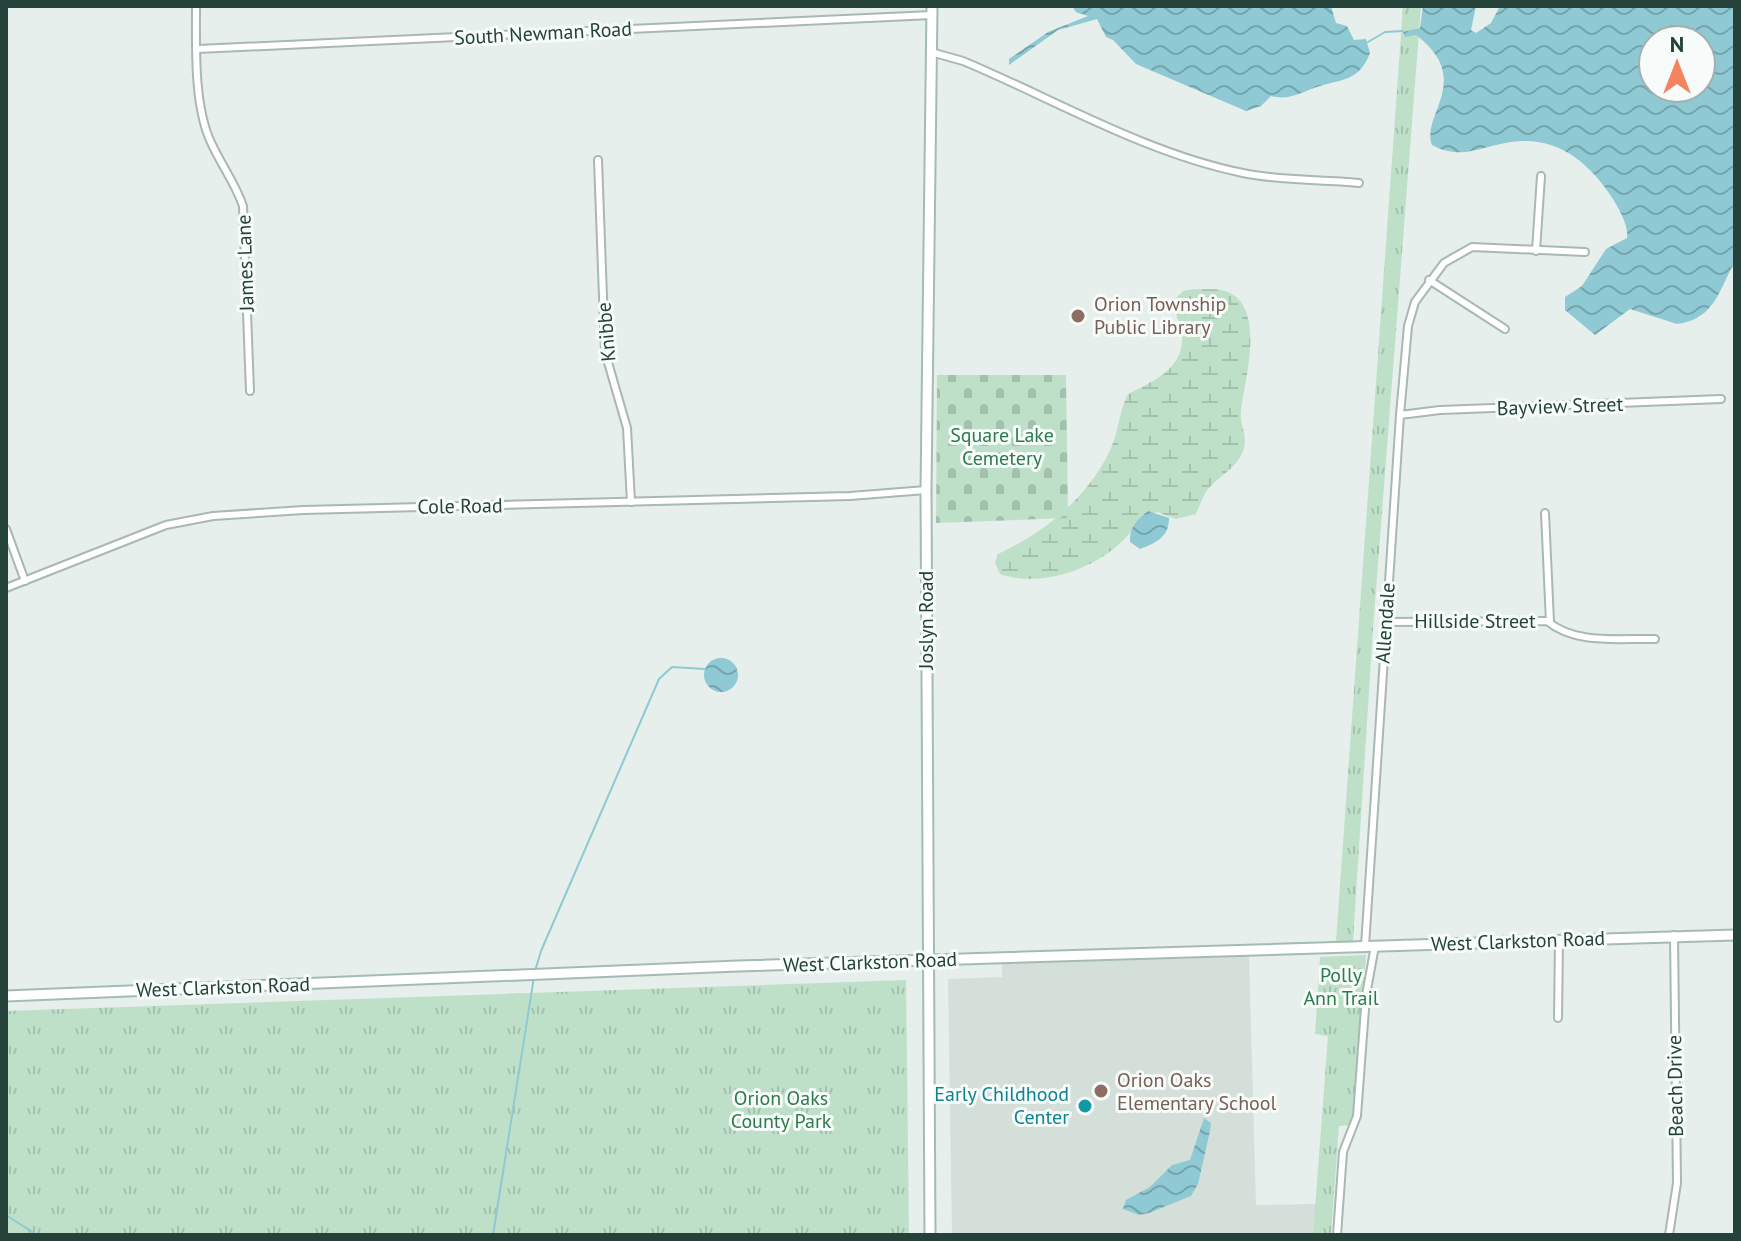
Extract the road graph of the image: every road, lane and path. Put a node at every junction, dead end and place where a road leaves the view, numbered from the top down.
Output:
1 (196, 6) edge
2 (932, 10) edge
3 (198, 49) junction
4 (931, 52) junction
5 (598, 160) dead end
6 (1541, 176) dead end
7 (1359, 183) dead end
8 (1536, 251) junction
9 (1585, 252) dead end
10 (1429, 280) junction
11 (1505, 329) dead end
12 (250, 391) dead end
13 (1721, 399) dead end
14 (1400, 415) junction
15 (926, 490) junction
16 (631, 502) junction
17 (1545, 513) dead end
18 (6, 529) edge
19 (25, 581) junction
20 (6, 588) edge
21 (1385, 622) junction
22 (1550, 622) junction
23 (1655, 639) dead end
24 (1674, 935) junction
25 (1735, 935) edge
26 (1559, 940) junction
27 (1370, 946) junction
28 (927, 961) junction
29 (6, 996) edge
30 (1558, 1018) dead end
31 (930, 1235) edge
32 (1337, 1235) edge
33 (1669, 1235) edge

1 - 3 street
2 - 3 street, South Newman Road
2 - 4 main road, Joslyn Road
3 - 12 street, James Lane
4 - 7 street
4 - 15 main road, Joslyn Road
5 - 16 street, Knibbe
6 - 8 street
8 - 9 street
8 - 10 street
10 - 11 street
10 - 14 street, Allendale
13 - 14 street, Bayview Street
14 - 21 street, Allendale
15 - 16 street, Cole Road
15 - 28 main road, Joslyn Road
16 - 19 street, Cole Road
17 - 22 street
18 - 19 street
19 - 20 street, Cole Road
21 - 22 street, Hillside Street
21 - 27 street, Allendale
22 - 23 street, Hillside Street
24 - 25 main road, West Clarkston Road
24 - 26 main road, West Clarkston Road
24 - 33 street, Beach Drive
26 - 27 main road, West Clarkston Road
26 - 30 street
27 - 28 main road, West Clarkston Road
27 - 32 street, Allendale
28 - 29 main road, West Clarkston Road
28 - 31 main road, Joslyn Road

